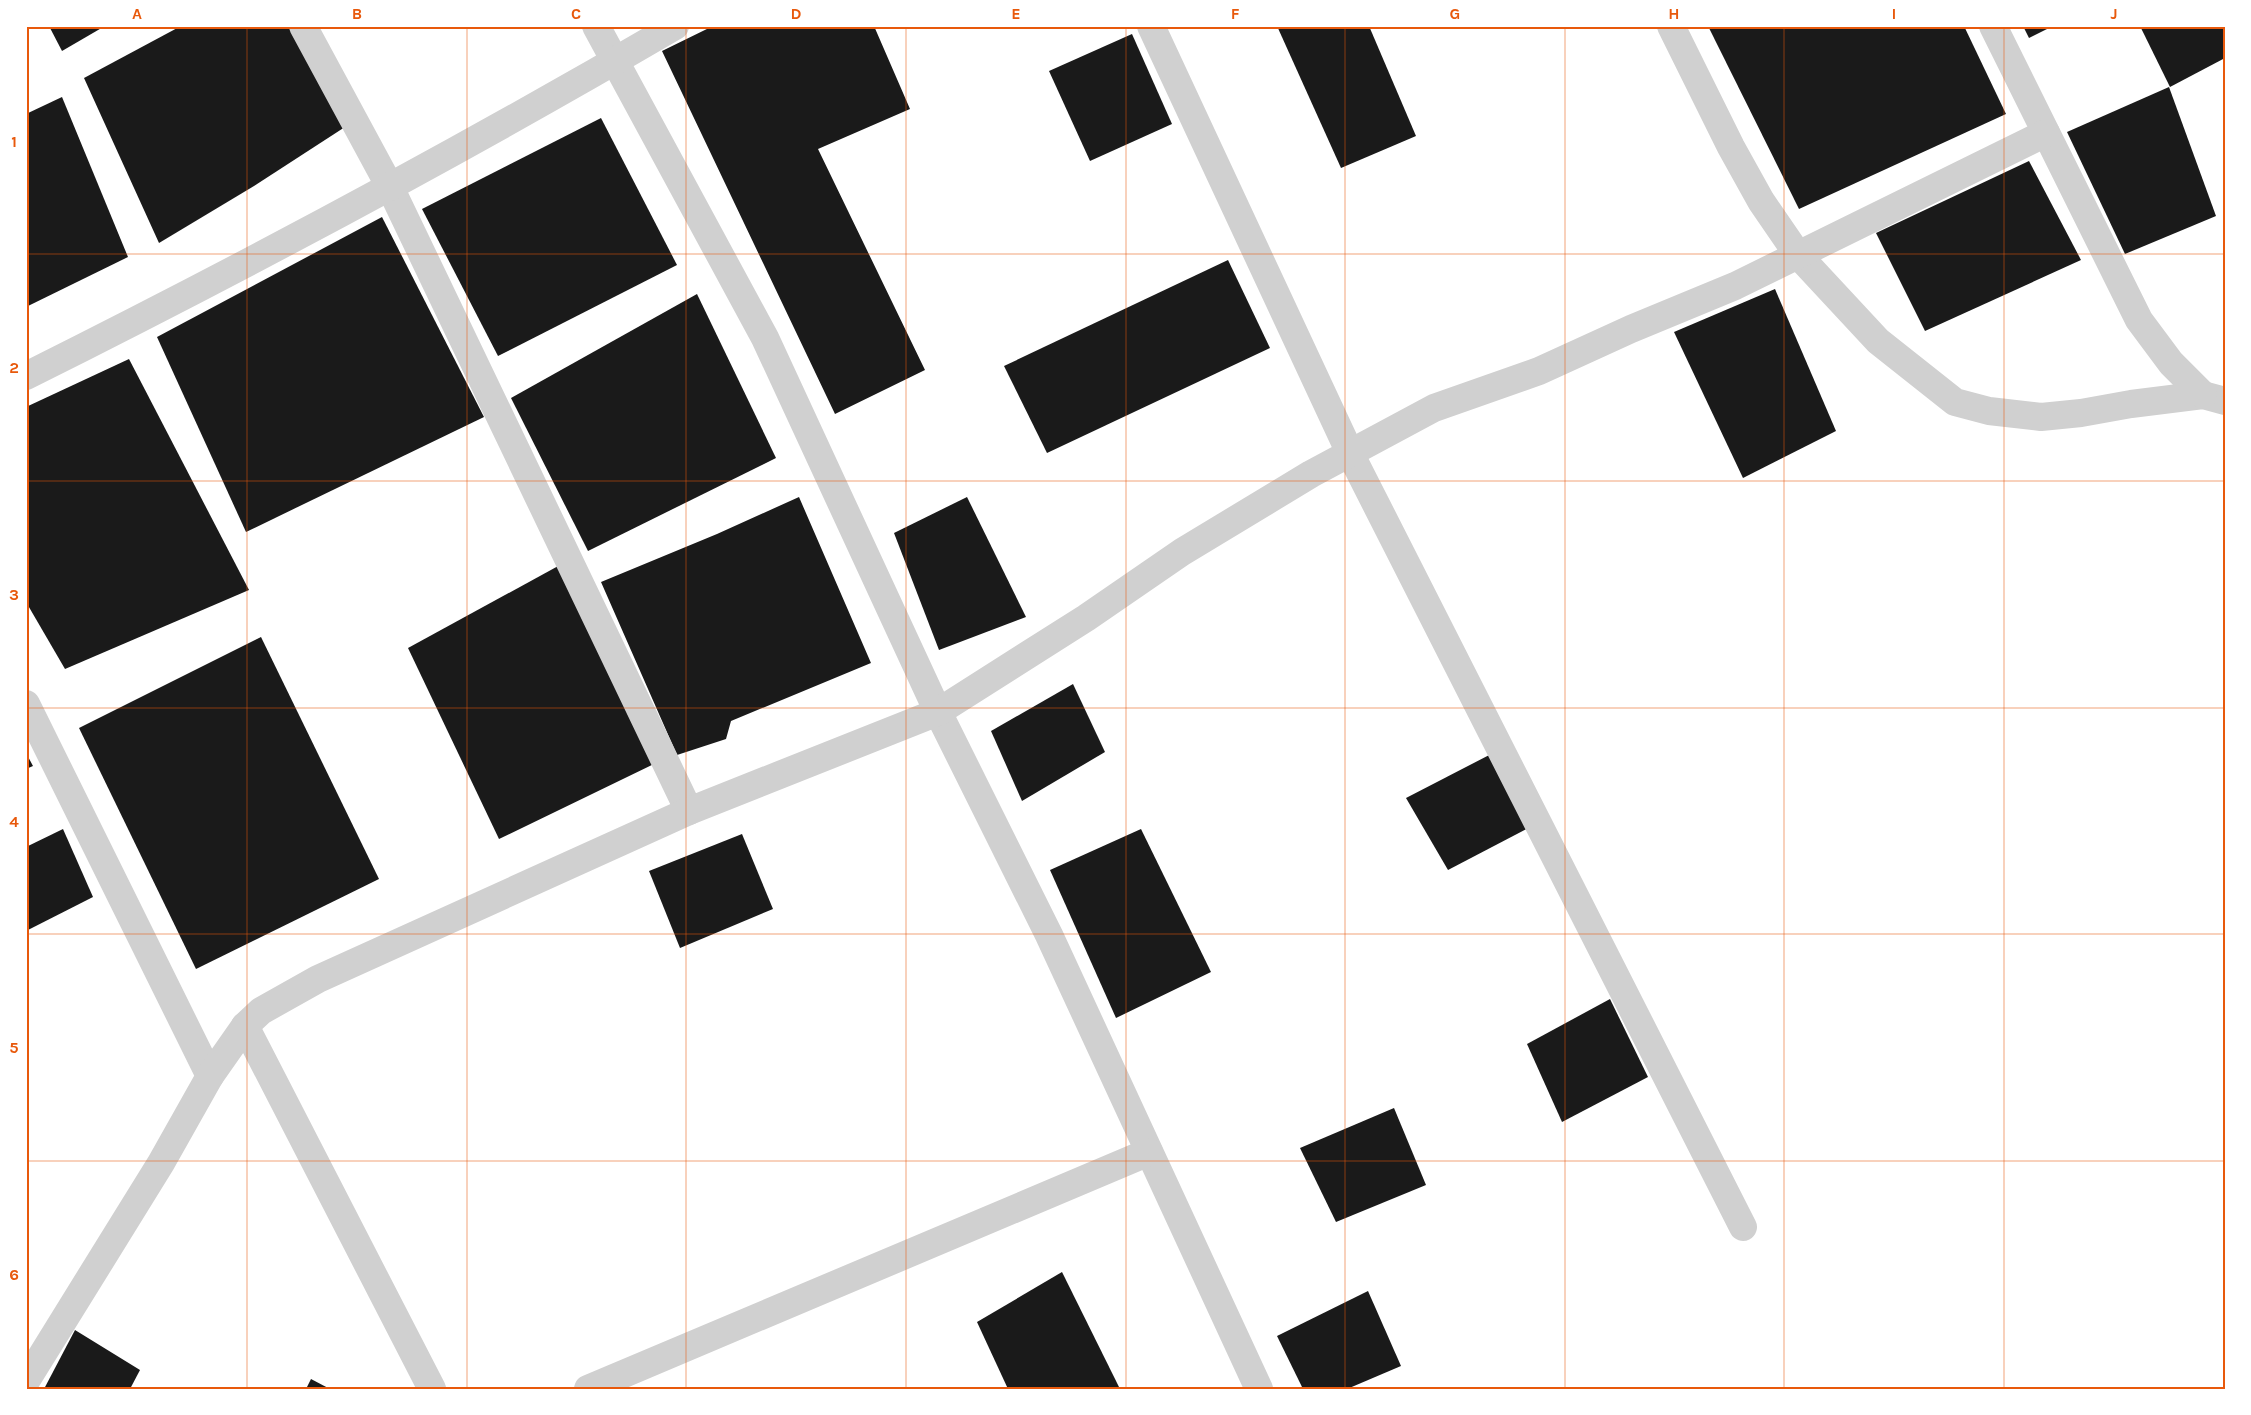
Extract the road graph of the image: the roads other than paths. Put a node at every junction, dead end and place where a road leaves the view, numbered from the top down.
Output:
1 (303, 26) edge
2 (596, 26) edge
3 (675, 26) edge
4 (1151, 26) edge
5 (1671, 26) edge
6 (1993, 26) edge
7 (614, 62) junction
8 (2046, 133) junction
9 (390, 187) junction
10 (1798, 256) junction
11 (26, 376) edge
12 (2214, 398) edge
13 (1350, 453) junction
14 (26, 704) edge
15 (938, 712) junction
16 (689, 811) junction
17 (245, 1026) junction
18 (210, 1076) junction
19 (1150, 1152) junction
20 (1743, 1227) dead end
21 (26, 1381) edge
22 (432, 1389) edge
23 (588, 1389) edge
24 (1259, 1389) edge

1 - 9 street
2 - 7 street
3 - 7 street
4 - 13 street
5 - 10 street
6 - 8 street
7 - 9 street
7 - 15 street
8 - 10 street
8 - 12 street
9 - 11 street
9 - 16 street
10 - 12 street
10 - 13 street
13 - 15 street
13 - 20 street
14 - 18 street
15 - 16 street
15 - 19 street
16 - 17 street
17 - 18 street
17 - 22 street
18 - 21 street
19 - 23 street
19 - 24 street

